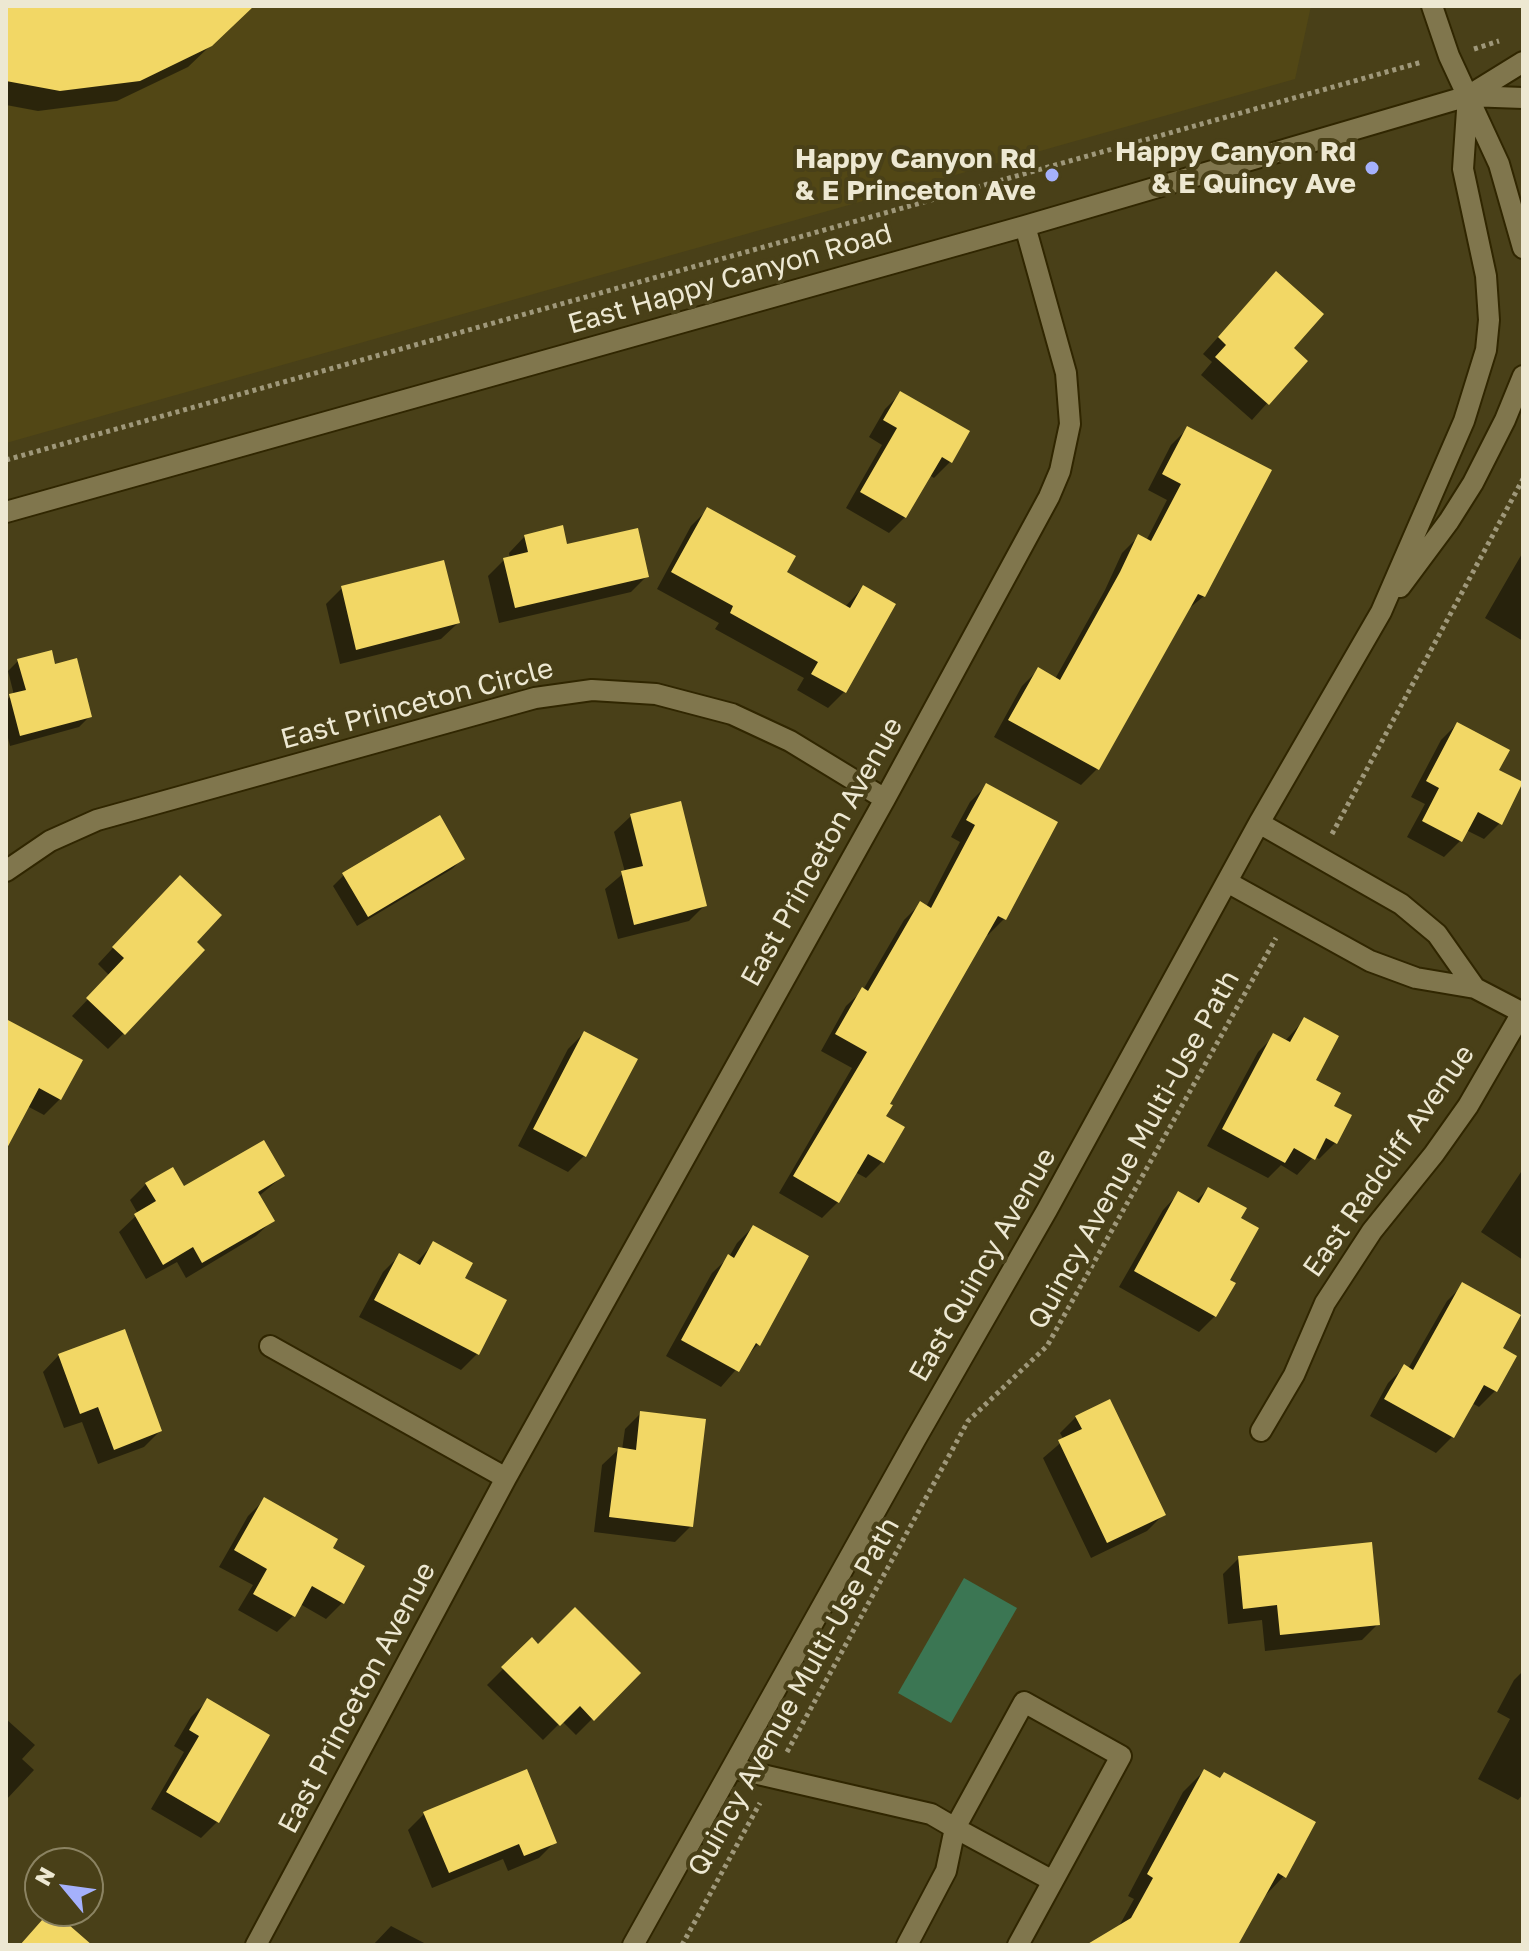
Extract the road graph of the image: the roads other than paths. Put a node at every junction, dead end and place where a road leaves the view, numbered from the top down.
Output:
1 (1432, 6) edge
2 (1523, 62) edge
3 (1468, 96) junction
4 (1523, 98) edge
5 (1025, 226) junction
6 (1523, 248) edge
7 (1523, 376) edge
8 (6, 512) edge
9 (1381, 612) junction
10 (885, 799) junction
11 (1259, 823) junction
12 (6, 871) edge
13 (1227, 882) junction
14 (1475, 988) junction
15 (1523, 1012) edge
16 (270, 1346) dead end
17 (1261, 1431) dead end
18 (506, 1478) junction
19 (732, 1768) junction
20 (955, 1828) junction
21 (1053, 1881) junction
22 (256, 1945) edge
23 (633, 1945) edge
24 (907, 1945) edge
25 (1018, 1945) edge

1 - 3 street
2 - 3 street, East Happy Canyon Road
3 - 4 street, East Happy Canyon Road
3 - 5 street, East Happy Canyon Road
3 - 6 street
3 - 9 street, East Quincy Avenue
5 - 8 street, East Happy Canyon Road
5 - 10 street, East Princeton Avenue
7 - 9 street, East Quincy Avenue
9 - 11 street, East Quincy Avenue
10 - 12 street, East Princeton Circle
10 - 18 street, East Princeton Avenue
11 - 13 street, East Quincy Avenue
11 - 14 street
13 - 14 street
13 - 19 street, East Quincy Avenue
14 - 15 street
15 - 17 street, East Radcliff Avenue
16 - 18 street
18 - 22 street, East Princeton Avenue
19 - 20 street
19 - 23 street, East Quincy Avenue
20 - 21 street
20 - 21 street
20 - 24 street
21 - 25 street

